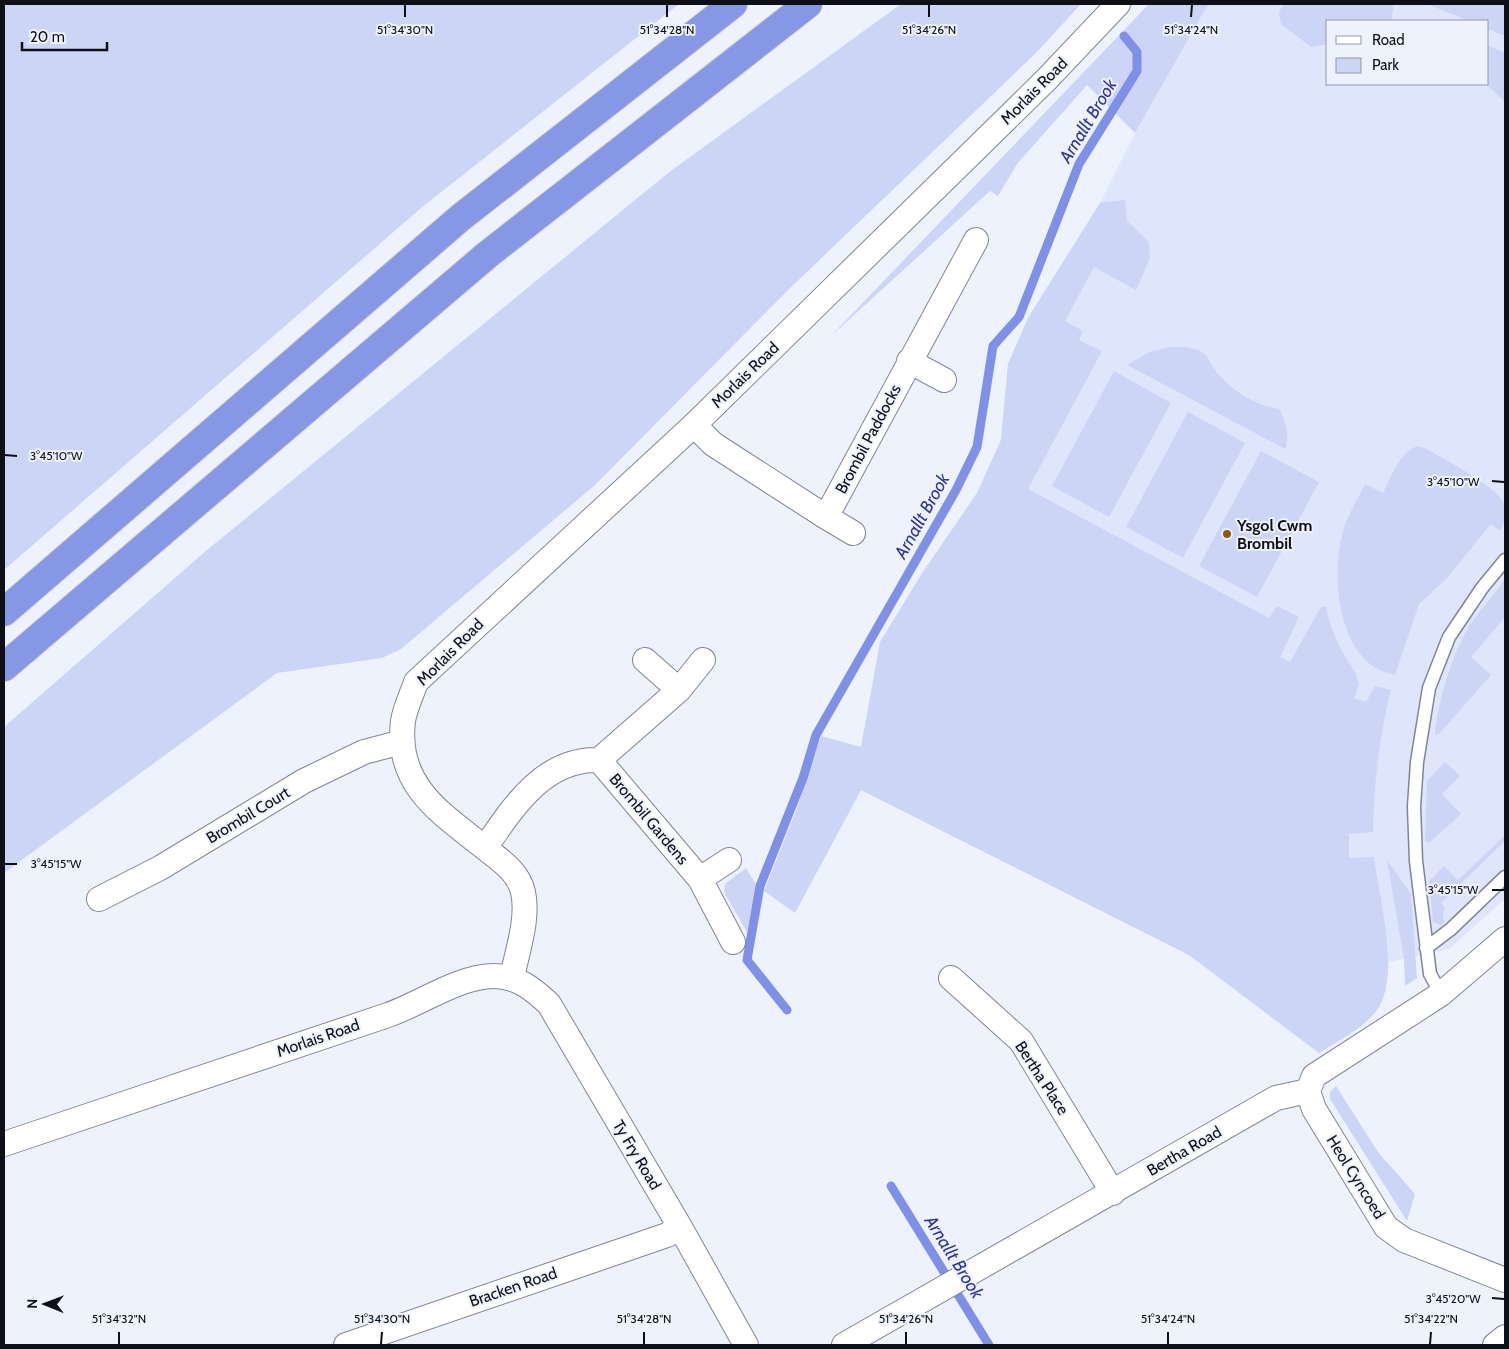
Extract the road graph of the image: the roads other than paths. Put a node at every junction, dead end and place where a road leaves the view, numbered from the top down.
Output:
1 (733, 4) edge
2 (808, 4) edge
3 (1118, 4) edge
4 (976, 240) dead end
5 (909, 361) junction
6 (944, 380) dead end
7 (694, 425) junction
8 (826, 516) junction
9 (854, 533) dead end
10 (1505, 560) edge
11 (4, 612) edge
12 (645, 660) dead end
13 (703, 660) dead end
14 (4, 667) edge
15 (679, 690) junction
16 (402, 742) junction
17 (599, 760) junction
18 (484, 848) junction
19 (729, 860) dead end
20 (1505, 877) edge
21 (700, 879) junction
22 (99, 899) dead end
23 (1505, 939) edge
24 (733, 942) dead end
25 (1426, 948) junction
26 (512, 978) junction
27 (951, 978) dead end
28 (1441, 994) junction
29 (1308, 1091) junction
30 (4, 1144) edge
31 (1113, 1193) junction
32 (680, 1227) junction
33 (1505, 1280) edge
34 (1505, 1337) edge
35 (346, 1345) edge
36 (746, 1345) edge
37 (844, 1345) edge
38 (1495, 1345) edge

1 - 11 highway
2 - 14 highway
3 - 7 street, Morlais Road
4 - 5 street, Brombil Paddocks
5 - 6 street
5 - 8 street, Brombil Paddocks
7 - 8 street
7 - 16 street, Morlais Road
8 - 9 street
10 - 25 lane
12 - 15 street
13 - 15 street, Brombil Gardens
15 - 17 street, Brombil Gardens
16 - 18 street, Morlais Road
16 - 22 street, Brombil Court
17 - 18 street, Brombil Gardens
17 - 21 street, Brombil Gardens
18 - 26 street, Morlais Road
19 - 21 street, Brombil Gardens
20 - 25 lane
21 - 24 street, Brombil Gardens
23 - 28 street
25 - 28 lane
26 - 30 street, Morlais Road
26 - 32 street, Ty Fry Road
27 - 31 street, Bertha Place
28 - 29 street
29 - 31 street, Bertha Road
29 - 33 street, Heol Cyncoed
31 - 37 street, Bertha Road
32 - 35 street, Bracken Road
32 - 36 street, Ty Fry Road
34 - 38 street

